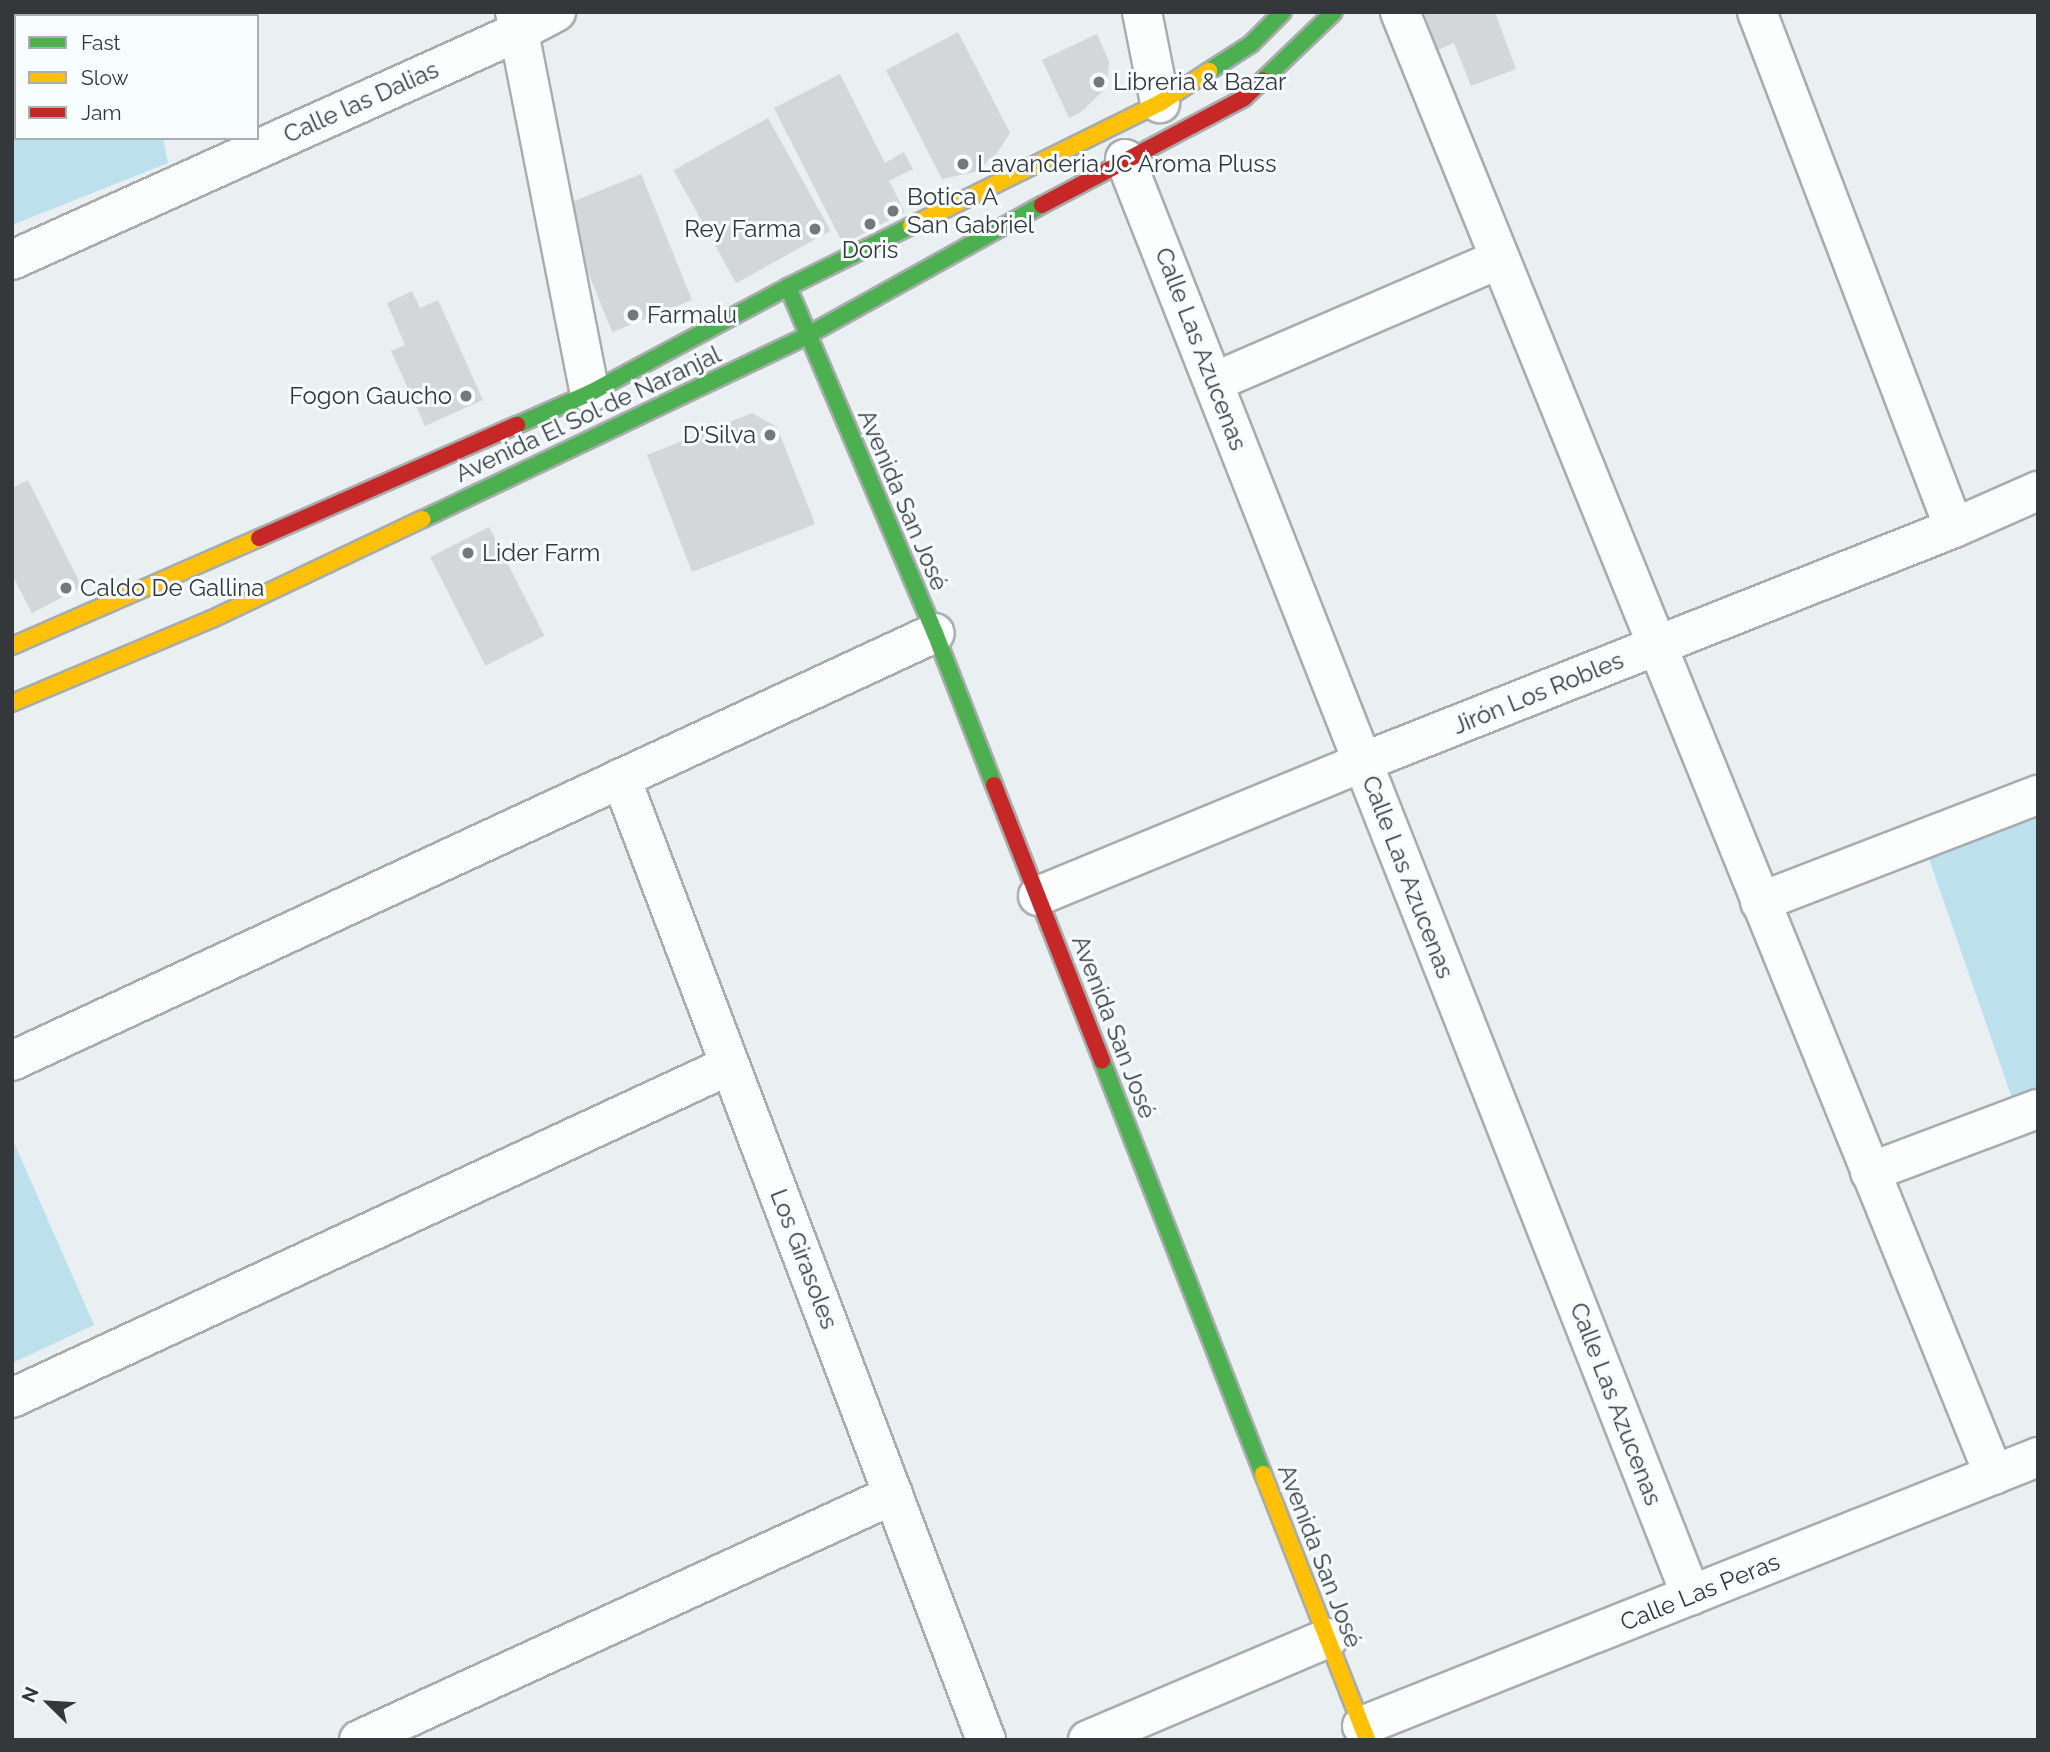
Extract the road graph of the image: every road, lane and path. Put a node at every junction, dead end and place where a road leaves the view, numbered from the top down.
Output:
1 (556, 12) edge
2 (1142, 12) edge
3 (1283, 12) edge
4 (1334, 12) edge
5 (1400, 12) edge
6 (1757, 12) edge
7 (516, 22) edge
8 (1160, 103) junction
9 (259, 135) edge
10 (247, 140) edge
11 (224, 150) edge
12 (1125, 159) junction
13 (1500, 259) junction
14 (12, 260) edge
15 (788, 287) junction
16 (808, 335) junction
17 (1214, 382) junction
18 (590, 393) junction
19 (2038, 491) edge
20 (1954, 528) junction
21 (935, 632) junction
22 (1657, 645) junction
23 (12, 646) edge
24 (12, 702) edge
25 (1363, 762) junction
26 (621, 778) junction
27 (2038, 795) edge
28 (1038, 896) junction
29 (1760, 902) junction
30 (12, 1061) edge
31 (730, 1065) junction
32 (2038, 1109) edge
33 (1870, 1172) junction
34 (12, 1398) edge
35 (2038, 1457) edge
36 (1994, 1475) junction
37 (893, 1495) junction
38 (1691, 1595) junction
39 (1328, 1638) junction
40 (1364, 1733) edge
41 (359, 1740) edge
42 (986, 1740) edge
43 (1088, 1740) edge

1 - 7 street, Calle las Dalias
2 - 8 street
3 - 8 street, Avenida El Sol de Naranjal
4 - 12 street, Avenida El Sol de Naranjal
5 - 13 street
6 - 20 street
7 - 9 street, Calle las Dalias
7 - 18 street
8 - 15 street, Avenida El Sol de Naranjal
10 - 11 street, Calle las Dalias
11 - 14 street, Calle las Dalias
12 - 16 street, Avenida El Sol de Naranjal
12 - 17 street, Calle Las Azucenas
13 - 17 street
13 - 22 street
15 - 16 street, Avenida San José
15 - 18 street, Avenida El Sol de Naranjal
16 - 21 street, Avenida San José
16 - 24 street, Avenida El Sol de Naranjal
17 - 25 street, Calle Las Azucenas
18 - 23 street, Avenida El Sol de Naranjal
19 - 20 street, Jirón Los Robles
20 - 22 street, Jirón Los Robles
21 - 26 street
21 - 28 street, Avenida San José
22 - 25 street, Jirón Los Robles
22 - 29 street
25 - 28 street, Jirón Los Robles
25 - 38 street, Calle Las Azucenas
26 - 30 street
26 - 31 street, Los Girasoles
27 - 29 street
28 - 39 street, Avenida San José
29 - 33 street
31 - 34 street
31 - 37 street, Los Girasoles
32 - 33 street
33 - 36 street
35 - 36 street, Calle Las Peras
36 - 38 street, Calle Las Peras
37 - 41 street
37 - 42 street, Los Girasoles
38 - 40 street, Calle Las Peras
39 - 40 street, Avenida San José
39 - 43 street

